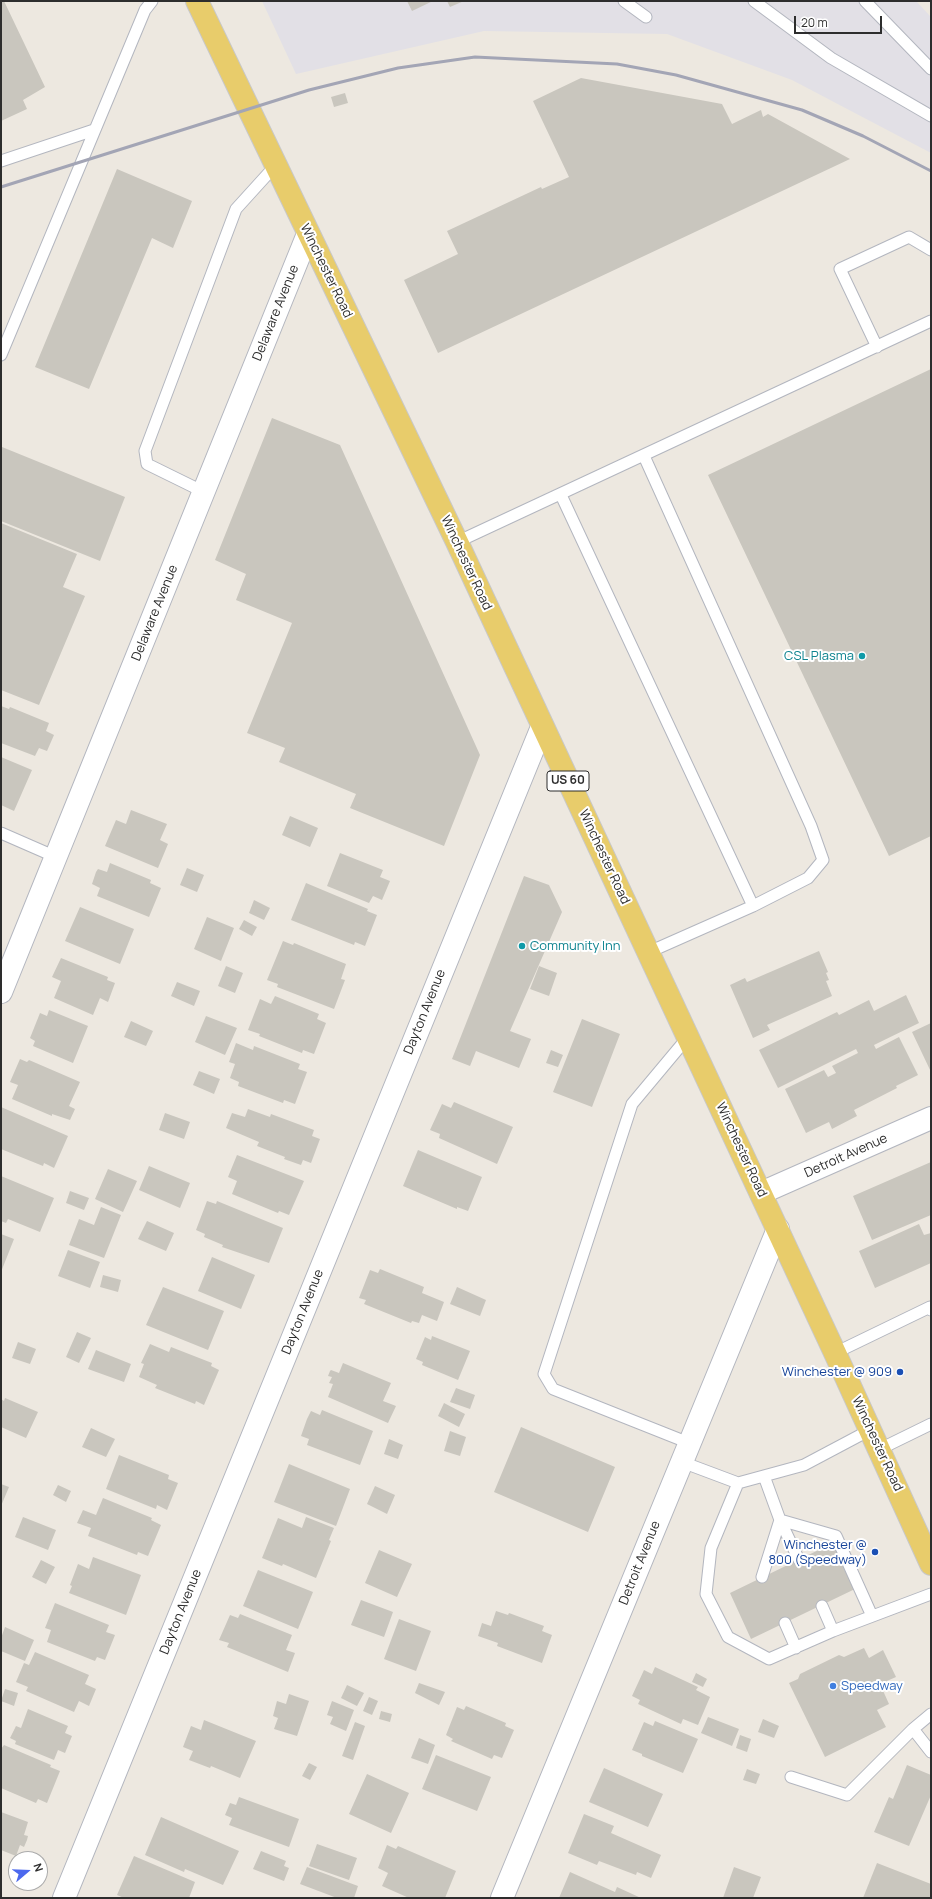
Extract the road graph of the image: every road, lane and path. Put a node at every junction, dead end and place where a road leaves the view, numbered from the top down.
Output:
1 (152, 1) edge
2 (197, 1) edge
3 (624, 1) edge
4 (754, 1) edge
5 (865, 1) edge
6 (646, 17) dead end
7 (931, 70) edge
8 (931, 116) edge
9 (94, 130) junction
10 (1, 161) edge
11 (275, 166) junction
12 (308, 234) junction
13 (931, 250) edge
14 (931, 321) edge
15 (877, 347) junction
16 (1, 355) edge
17 (644, 456) junction
18 (204, 492) junction
19 (561, 494) junction
20 (457, 542) junction
21 (542, 727) junction
22 (1, 833) edge
23 (56, 857) junction
24 (754, 906) junction
25 (649, 952) junction
26 (1, 992) edge
27 (688, 1037) junction
28 (931, 1118) edge
29 (761, 1193) junction
30 (778, 1229) junction
31 (931, 1308) edge
32 (835, 1353) junction
33 (931, 1424) edge
34 (870, 1430) junction
35 (880, 1449) junction
36 (685, 1453) junction
37 (764, 1476) junction
38 (738, 1483) junction
39 (780, 1520) junction
40 (799, 1560) dead end
41 (931, 1564) edge
42 (762, 1577) dead end
43 (931, 1594) edge
44 (822, 1606) dead end
45 (872, 1616) junction
46 (785, 1623) dead end
47 (833, 1631) junction
48 (796, 1648) junction
49 (931, 1714) edge
50 (913, 1728) junction
51 (931, 1752) edge
52 (791, 1777) dead end
53 (64, 1898) edge
54 (502, 1898) edge

1 - 9 lane
2 - 11 main road, Winchester Road / US 60
3 - 6 lane
4 - 8 lane
5 - 7 lane
9 - 10 lane
9 - 16 lane
11 - 12 main road, Winchester Road / US 60
11 - 18 lane
12 - 18 street, Delaware Avenue
12 - 20 main road, Winchester Road / US 60
13 - 15 lane
14 - 15 lane
15 - 17 lane
17 - 19 lane
17 - 24 lane
18 - 23 street, Delaware Avenue
19 - 20 lane
19 - 24 lane
20 - 21 main road, Winchester Road / US 60
21 - 25 main road, Winchester Road / US 60
21 - 53 street, Dayton Avenue
22 - 23 lane
23 - 26 street, Delaware Avenue
24 - 25 lane
25 - 27 main road, Winchester Road / US 60
27 - 29 main road, Winchester Road / US 60
27 - 36 lane
28 - 29 street, Detroit Avenue
29 - 30 main road, Winchester Road / US 60
30 - 32 main road, Winchester Road / US 60
30 - 36 street, Detroit Avenue
31 - 32 lane
32 - 34 main road, Winchester Road / US 60
33 - 35 lane
34 - 35 main road, Winchester Road / US 60
34 - 37 lane
35 - 41 main road, Winchester Road / US 60
36 - 38 lane
36 - 54 street, Detroit Avenue
37 - 38 lane
37 - 39 lane
38 - 48 lane
39 - 40 lane
39 - 42 lane
39 - 45 lane
43 - 45 lane
44 - 47 lane
45 - 47 lane
46 - 48 lane
47 - 48 lane
49 - 50 lane
50 - 51 lane
50 - 52 lane

